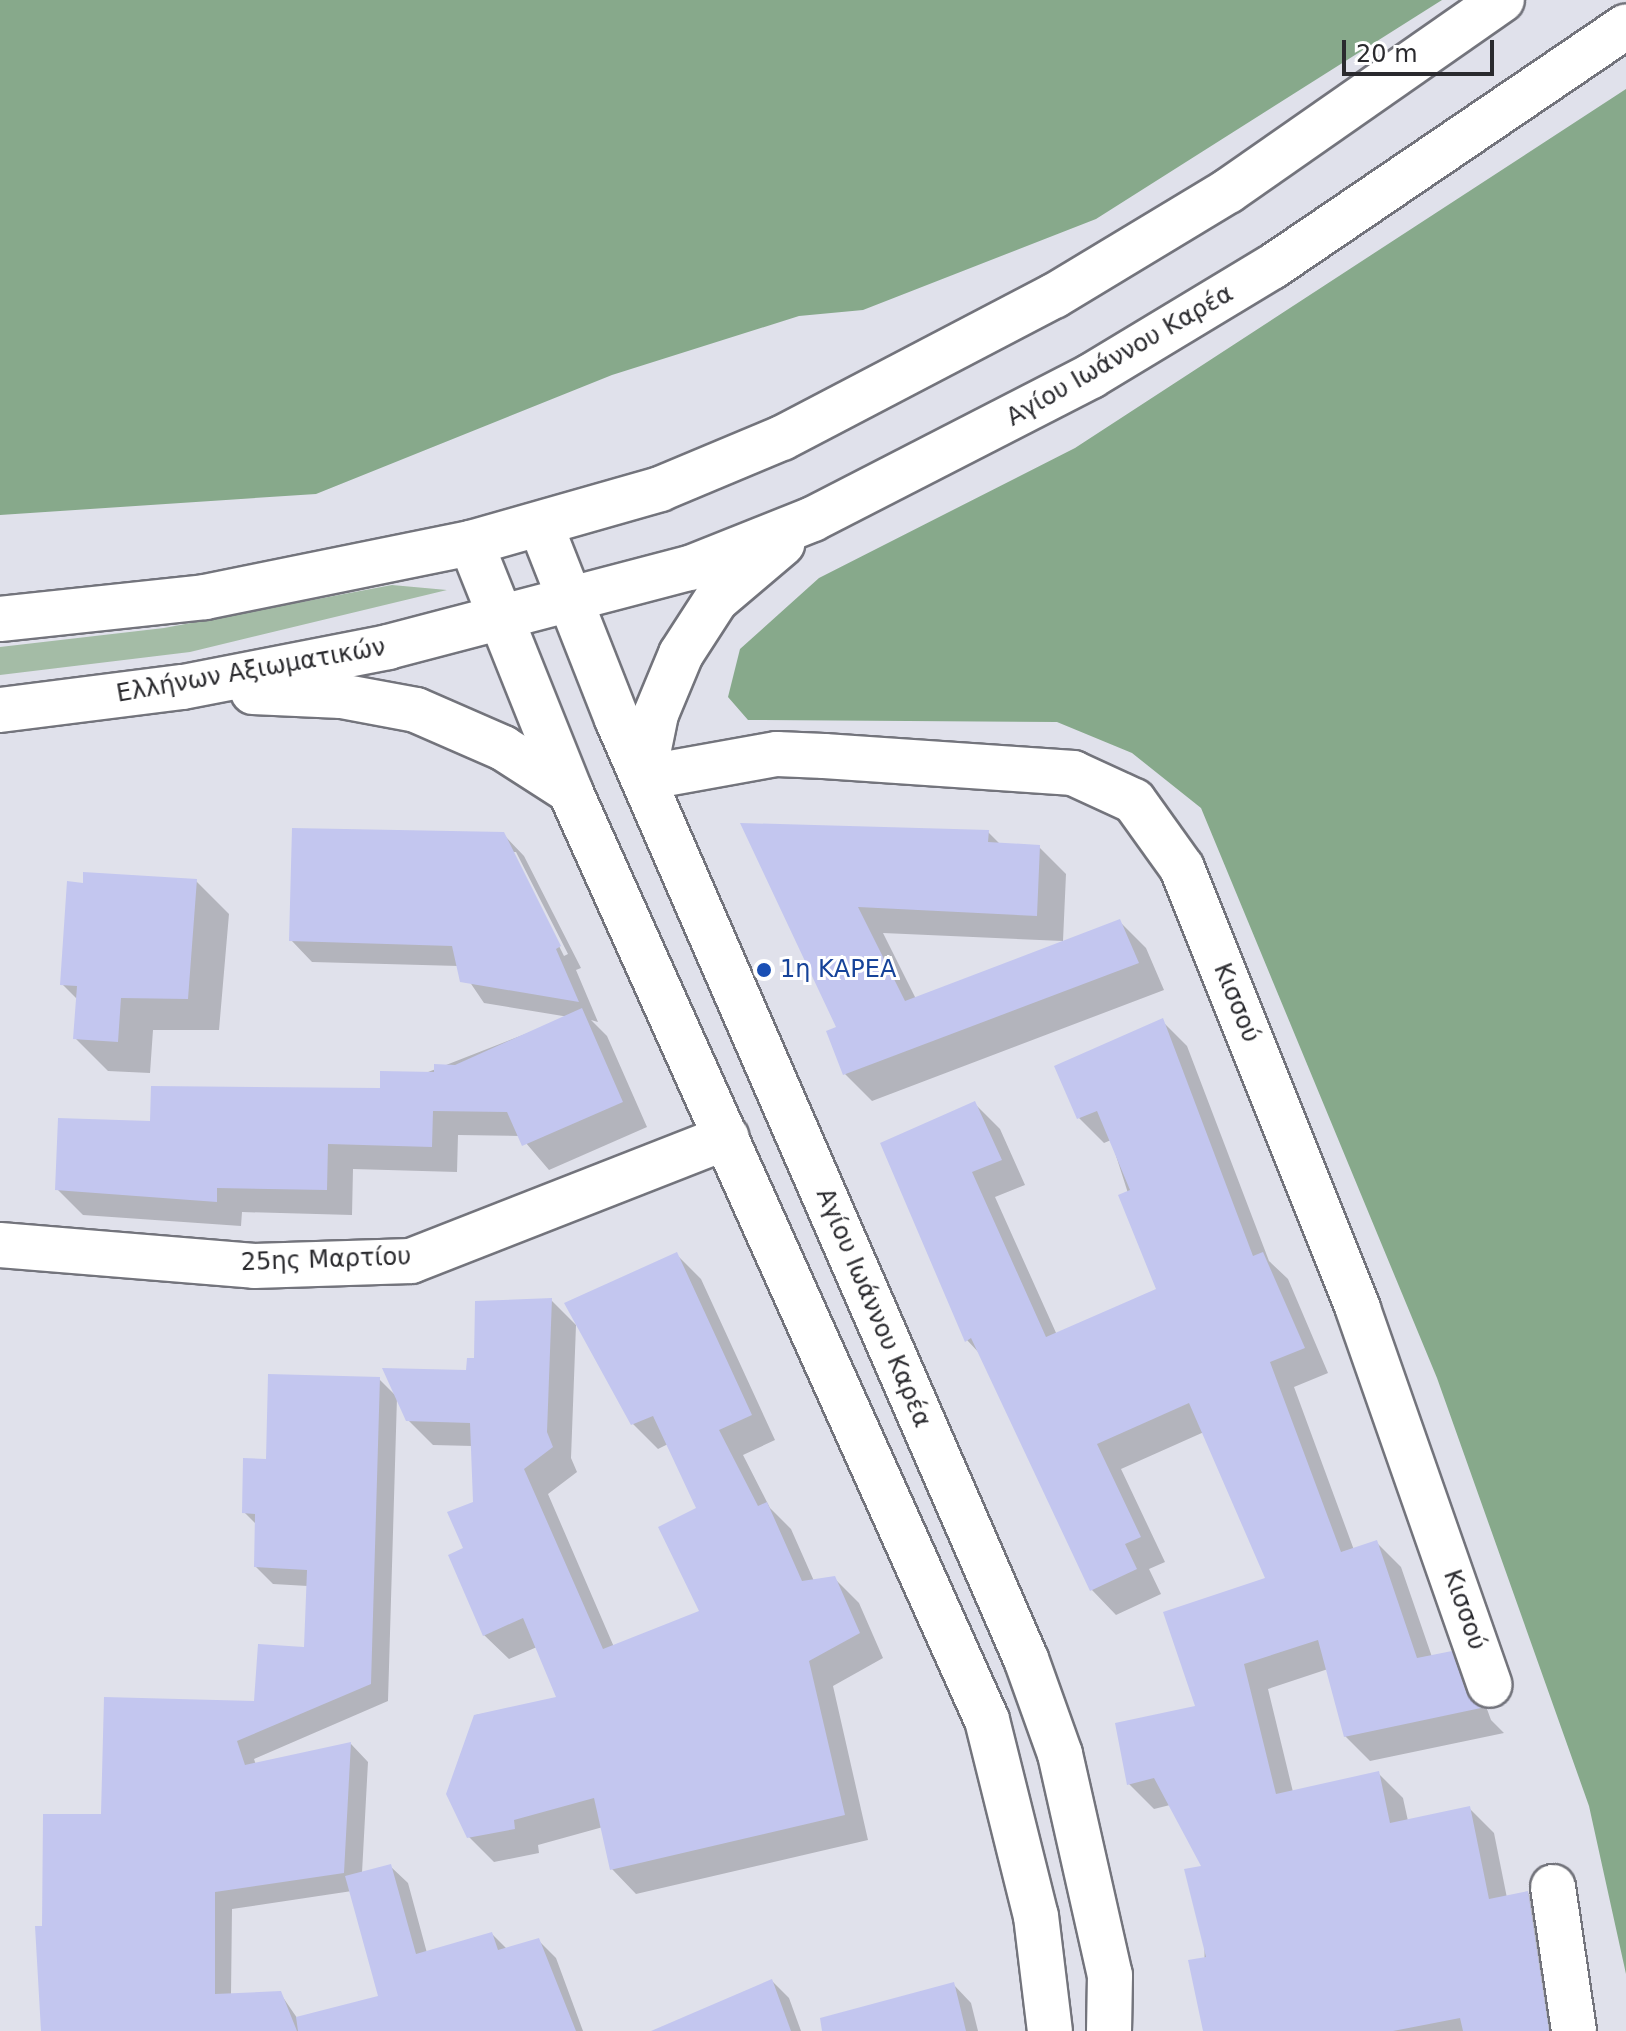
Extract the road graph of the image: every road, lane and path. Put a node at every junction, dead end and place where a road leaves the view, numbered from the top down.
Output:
1 (1502, 0) edge
2 (1626, 26) edge
3 (813, 519) junction
4 (541, 526) junction
5 (471, 543) junction
6 (571, 603) junction
7 (0, 619) edge
8 (500, 620) junction
9 (183, 687) junction
10 (0, 710) edge
11 (643, 778) junction
12 (570, 791) junction
13 (727, 1137) junction
14 (0, 1245) edge
15 (1490, 1685) dead end
16 (1553, 1887) dead end
17 (1050, 2031) edge
18 (1109, 2031) edge
19 (1574, 2031) edge

1 - 4 street
2 - 3 street, Αγίου Ιωάννου Καρέα
3 - 6 street, Αγίου Ιωάννου Καρέα
3 - 11 street
4 - 5 street
4 - 6 street, Αγίου Ιωάννου Καρέα
5 - 7 street
5 - 8 street
6 - 8 street, Αγίου Ιωάννου Καρέα
6 - 11 street, Αγίου Ιωάννου Καρέα
8 - 9 street, Ελλήνων Αξιωματικών
8 - 12 street
9 - 10 street, Ελλήνων Αξιωματικών
9 - 12 street
11 - 15 street, Κισσού
11 - 18 street, Αγίου Ιωάννου Καρέα
12 - 13 street
13 - 14 street, 25ης Μαρτίου
13 - 17 street
16 - 19 street

